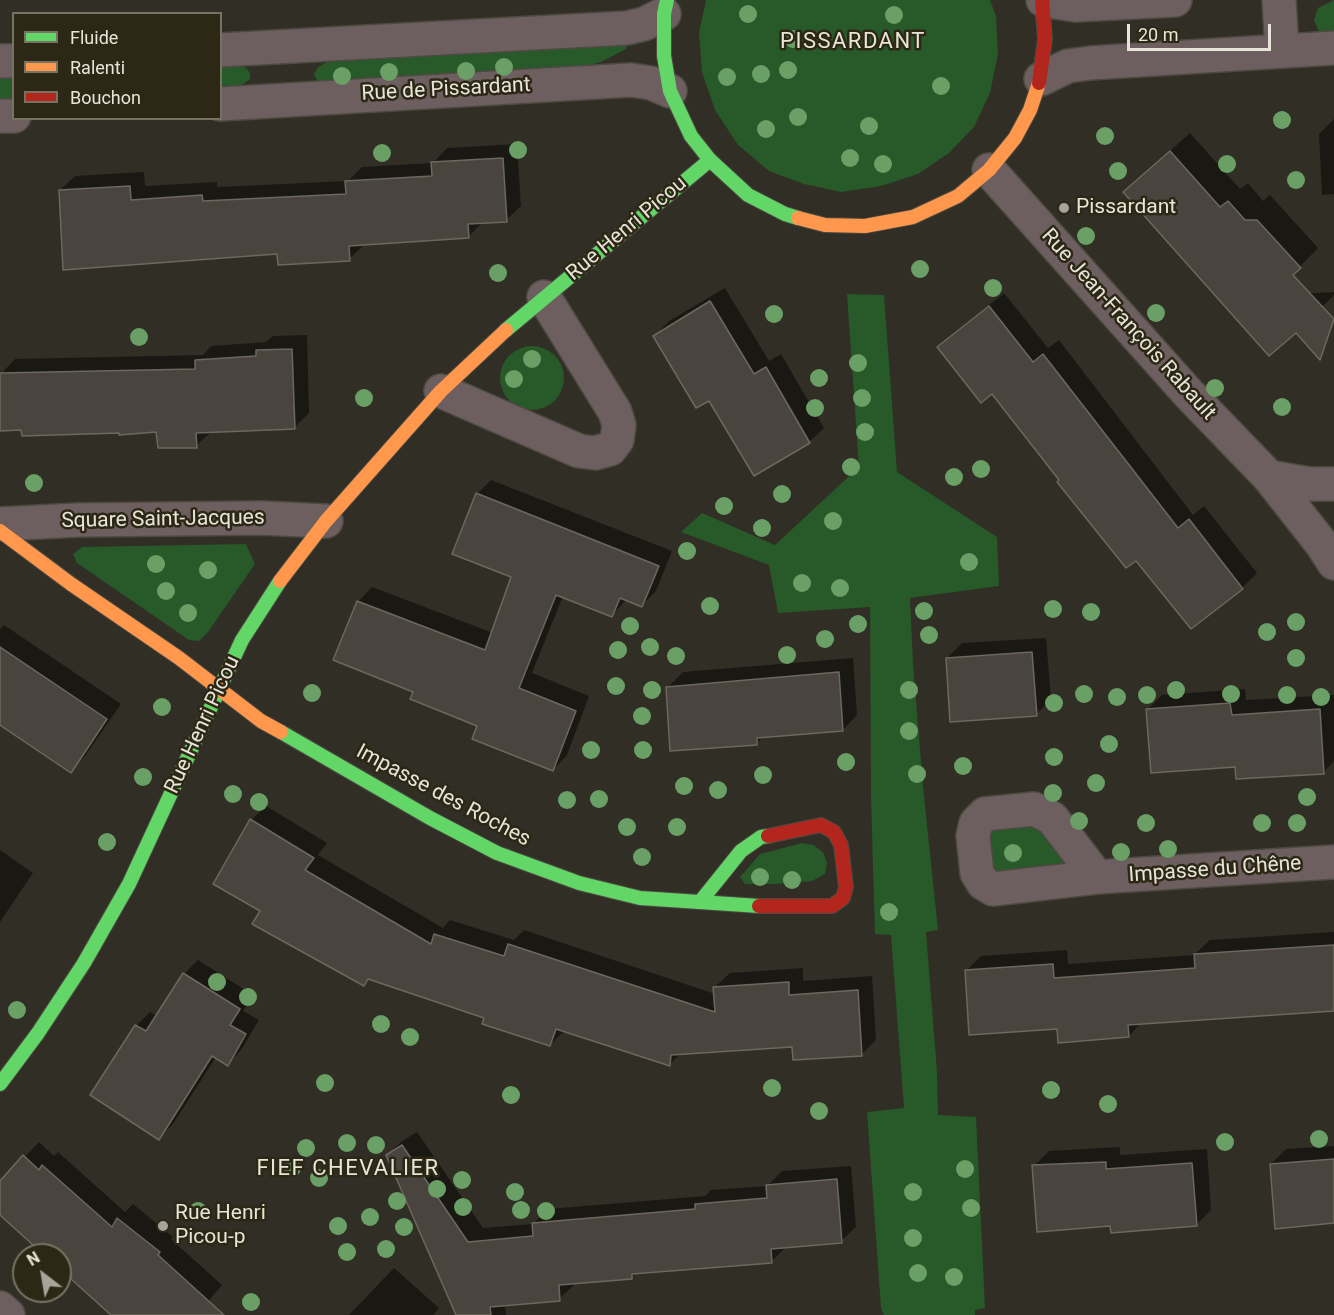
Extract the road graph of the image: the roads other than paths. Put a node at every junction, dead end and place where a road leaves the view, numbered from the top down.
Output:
1 (1043, 0) edge
2 (1175, 0) edge
3 (1279, 0) edge
4 (666, 7) edge
5 (1334, 48) edge
6 (222, 50) edge
7 (1282, 50) junction
8 (1041, 79) junction
9 (670, 91) junction
10 (222, 104) edge
11 (710, 160) junction
12 (989, 170) junction
13 (544, 297) junction
14 (441, 391) junction
15 (1269, 477) junction
16 (1334, 484) edge
17 (326, 520) junction
18 (0, 524) edge
19 (0, 531) edge
20 (1334, 563) edge
21 (219, 690) junction
22 (1334, 862) edge
23 (1097, 877) dead end
24 (700, 902) junction
25 (0, 1084) edge
26 (0, 1308) edge
27 (8, 1315) edge

1 - 2 street
1 - 8 street
3 - 7 street
4 - 6 street
4 - 9 street
5 - 7 street
7 - 8 street
8 - 12 street
9 - 10 street, Rue de Pissardant
9 - 11 street
11 - 12 street
11 - 13 street, Rue Henri Picou
12 - 15 street, Rue Jean-François Rabault
13 - 14 street, Rue Henri Picou
13 - 14 street
14 - 17 street, Rue Henri Picou
15 - 16 street
15 - 20 street, Rue Jean-François Rabault
17 - 18 street, Square Saint-Jacques
17 - 21 street, Rue Henri Picou
19 - 21 street
21 - 24 street, Impasse des Roches
21 - 25 street, Rue Henri Picou
22 - 23 street, Impasse du Chêne
24 - 24 street, Impasse des Roches
26 - 27 street

